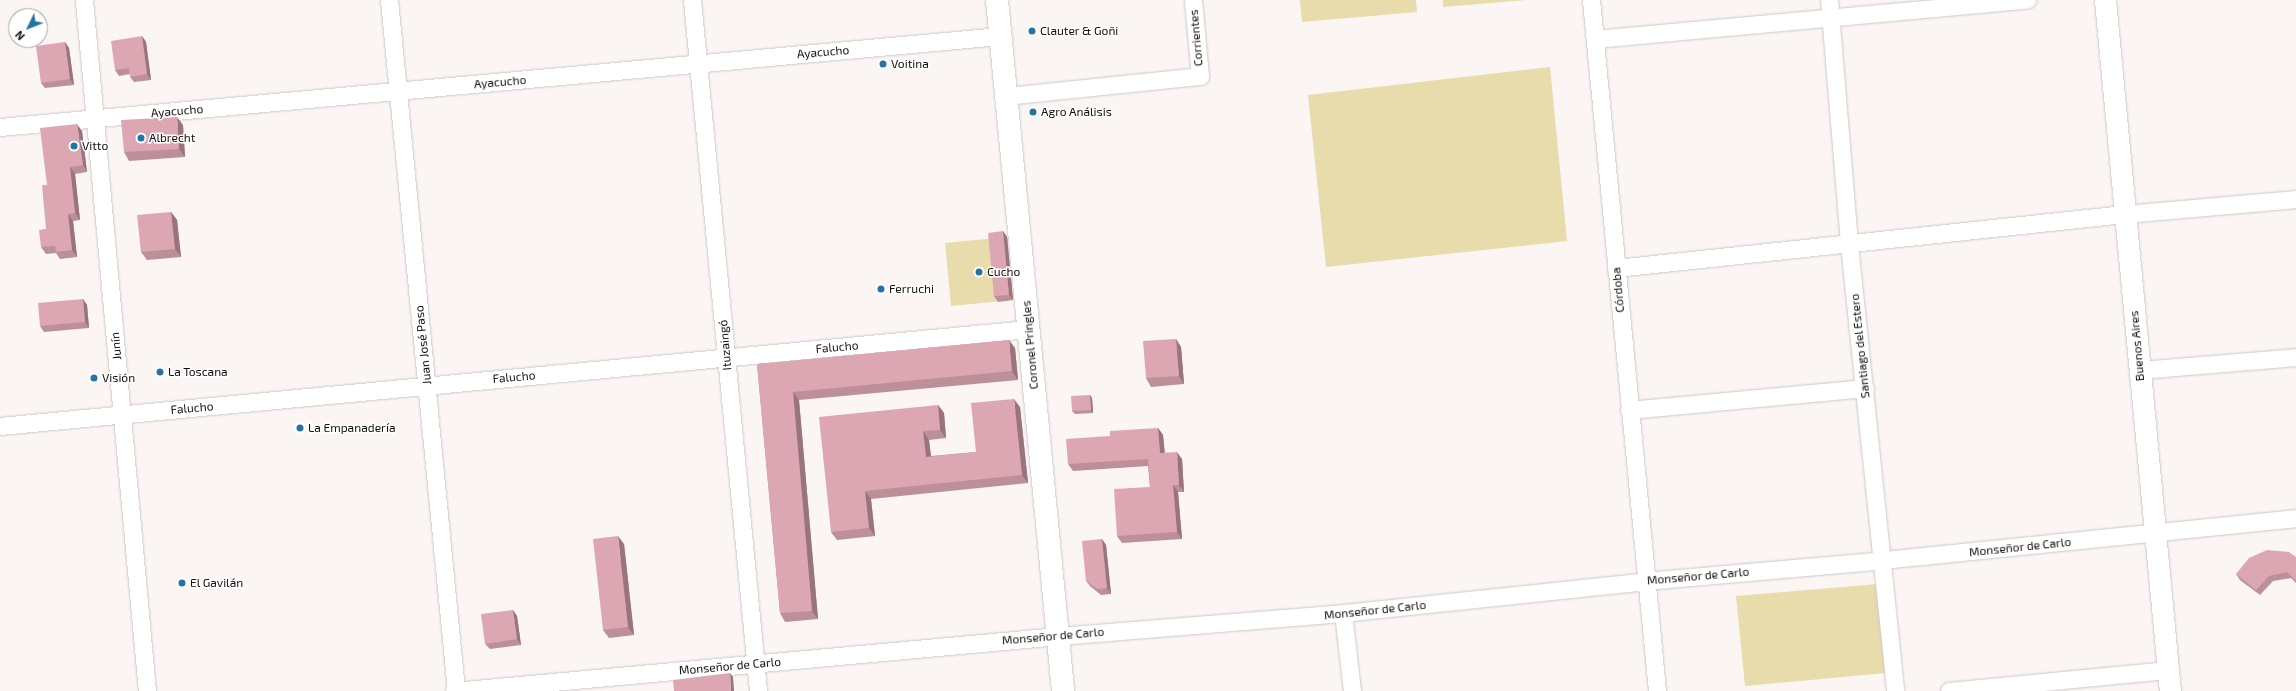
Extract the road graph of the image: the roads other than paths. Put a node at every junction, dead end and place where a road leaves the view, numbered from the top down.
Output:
1 (84, 0) edge
2 (389, 0) edge
3 (692, 0) edge
4 (997, 0) edge
5 (1193, 0) edge
6 (1591, 0) edge
7 (1829, 0) edge
8 (2027, 0) edge
9 (2105, 0) edge
10 (1830, 19) junction
11 (1000, 36) junction
12 (1595, 39) junction
13 (698, 64) junction
14 (398, 91) junction
15 (1006, 96) junction
16 (95, 118) junction
17 (0, 127) edge
18 (2296, 199) edge
19 (2125, 214) junction
20 (1849, 244) junction
21 (1616, 268) junction
22 (1028, 329) junction
23 (2296, 357) edge
24 (727, 358) junction
25 (2139, 370) junction
26 (427, 386) junction
27 (1865, 388) junction
28 (1629, 410) junction
29 (122, 415) junction
30 (0, 426) edge
31 (2296, 518) edge
32 (2154, 534) junction
33 (1883, 560) junction
34 (1645, 580) junction
35 (1343, 613) junction
36 (1058, 636) junction
37 (756, 664) junction
38 (2168, 670) junction
39 (148, 691) edge
40 (456, 691) edge
41 (758, 691) edge
42 (1063, 691) edge
43 (1352, 691) edge
44 (1657, 691) edge
45 (1895, 691) edge
46 (1949, 691) edge
47 (2170, 691) edge

1 - 16 street, Junín
2 - 14 street, Juan José Paso
3 - 13 street, Ituzaingó
4 - 11 main road, Coronel Pringles
5 - 15 street, Corrientes
6 - 12 street, Córdoba
7 - 10 street, Santiago del Estero
8 - 10 street
9 - 19 street, Buenos Aires
10 - 12 street
10 - 20 street, Santiago del Estero
11 - 13 street, Ayacucho
11 - 15 main road, Coronel Pringles
12 - 21 street, Córdoba
13 - 14 street, Ayacucho
13 - 24 street, Ituzaingó
14 - 16 street, Ayacucho
14 - 26 street, Juan José Paso
15 - 22 main road, Coronel Pringles
16 - 17 street, Ayacucho
16 - 29 street, Junín
18 - 19 street
19 - 20 street
19 - 25 street, Buenos Aires
20 - 21 street
20 - 27 street, Santiago del Estero
21 - 28 street, Córdoba
22 - 24 street, Falucho
22 - 36 main road, Coronel Pringles
23 - 25 street
24 - 26 street, Falucho
24 - 37 street, Ituzaingó
25 - 32 street, Buenos Aires
26 - 29 street, Falucho
26 - 40 street, Juan José Paso
27 - 28 street
27 - 33 street, Santiago del Estero
28 - 34 street, Córdoba
29 - 30 street, Falucho
29 - 39 street, Junín
31 - 32 street, Monseñor de Carlo
32 - 33 street, Monseñor de Carlo
32 - 38 street, Buenos Aires
33 - 34 street, Monseñor de Carlo
33 - 45 street, Santiago del Estero
34 - 35 street, Monseñor de Carlo
34 - 44 street, Córdoba
35 - 36 street, Monseñor de Carlo
35 - 43 street
36 - 37 street, Monseñor de Carlo
36 - 42 main road, Coronel Pringles
37 - 40 street, Monseñor de Carlo
37 - 41 street, Ituzaingó
38 - 46 street
38 - 47 street, Buenos Aires

